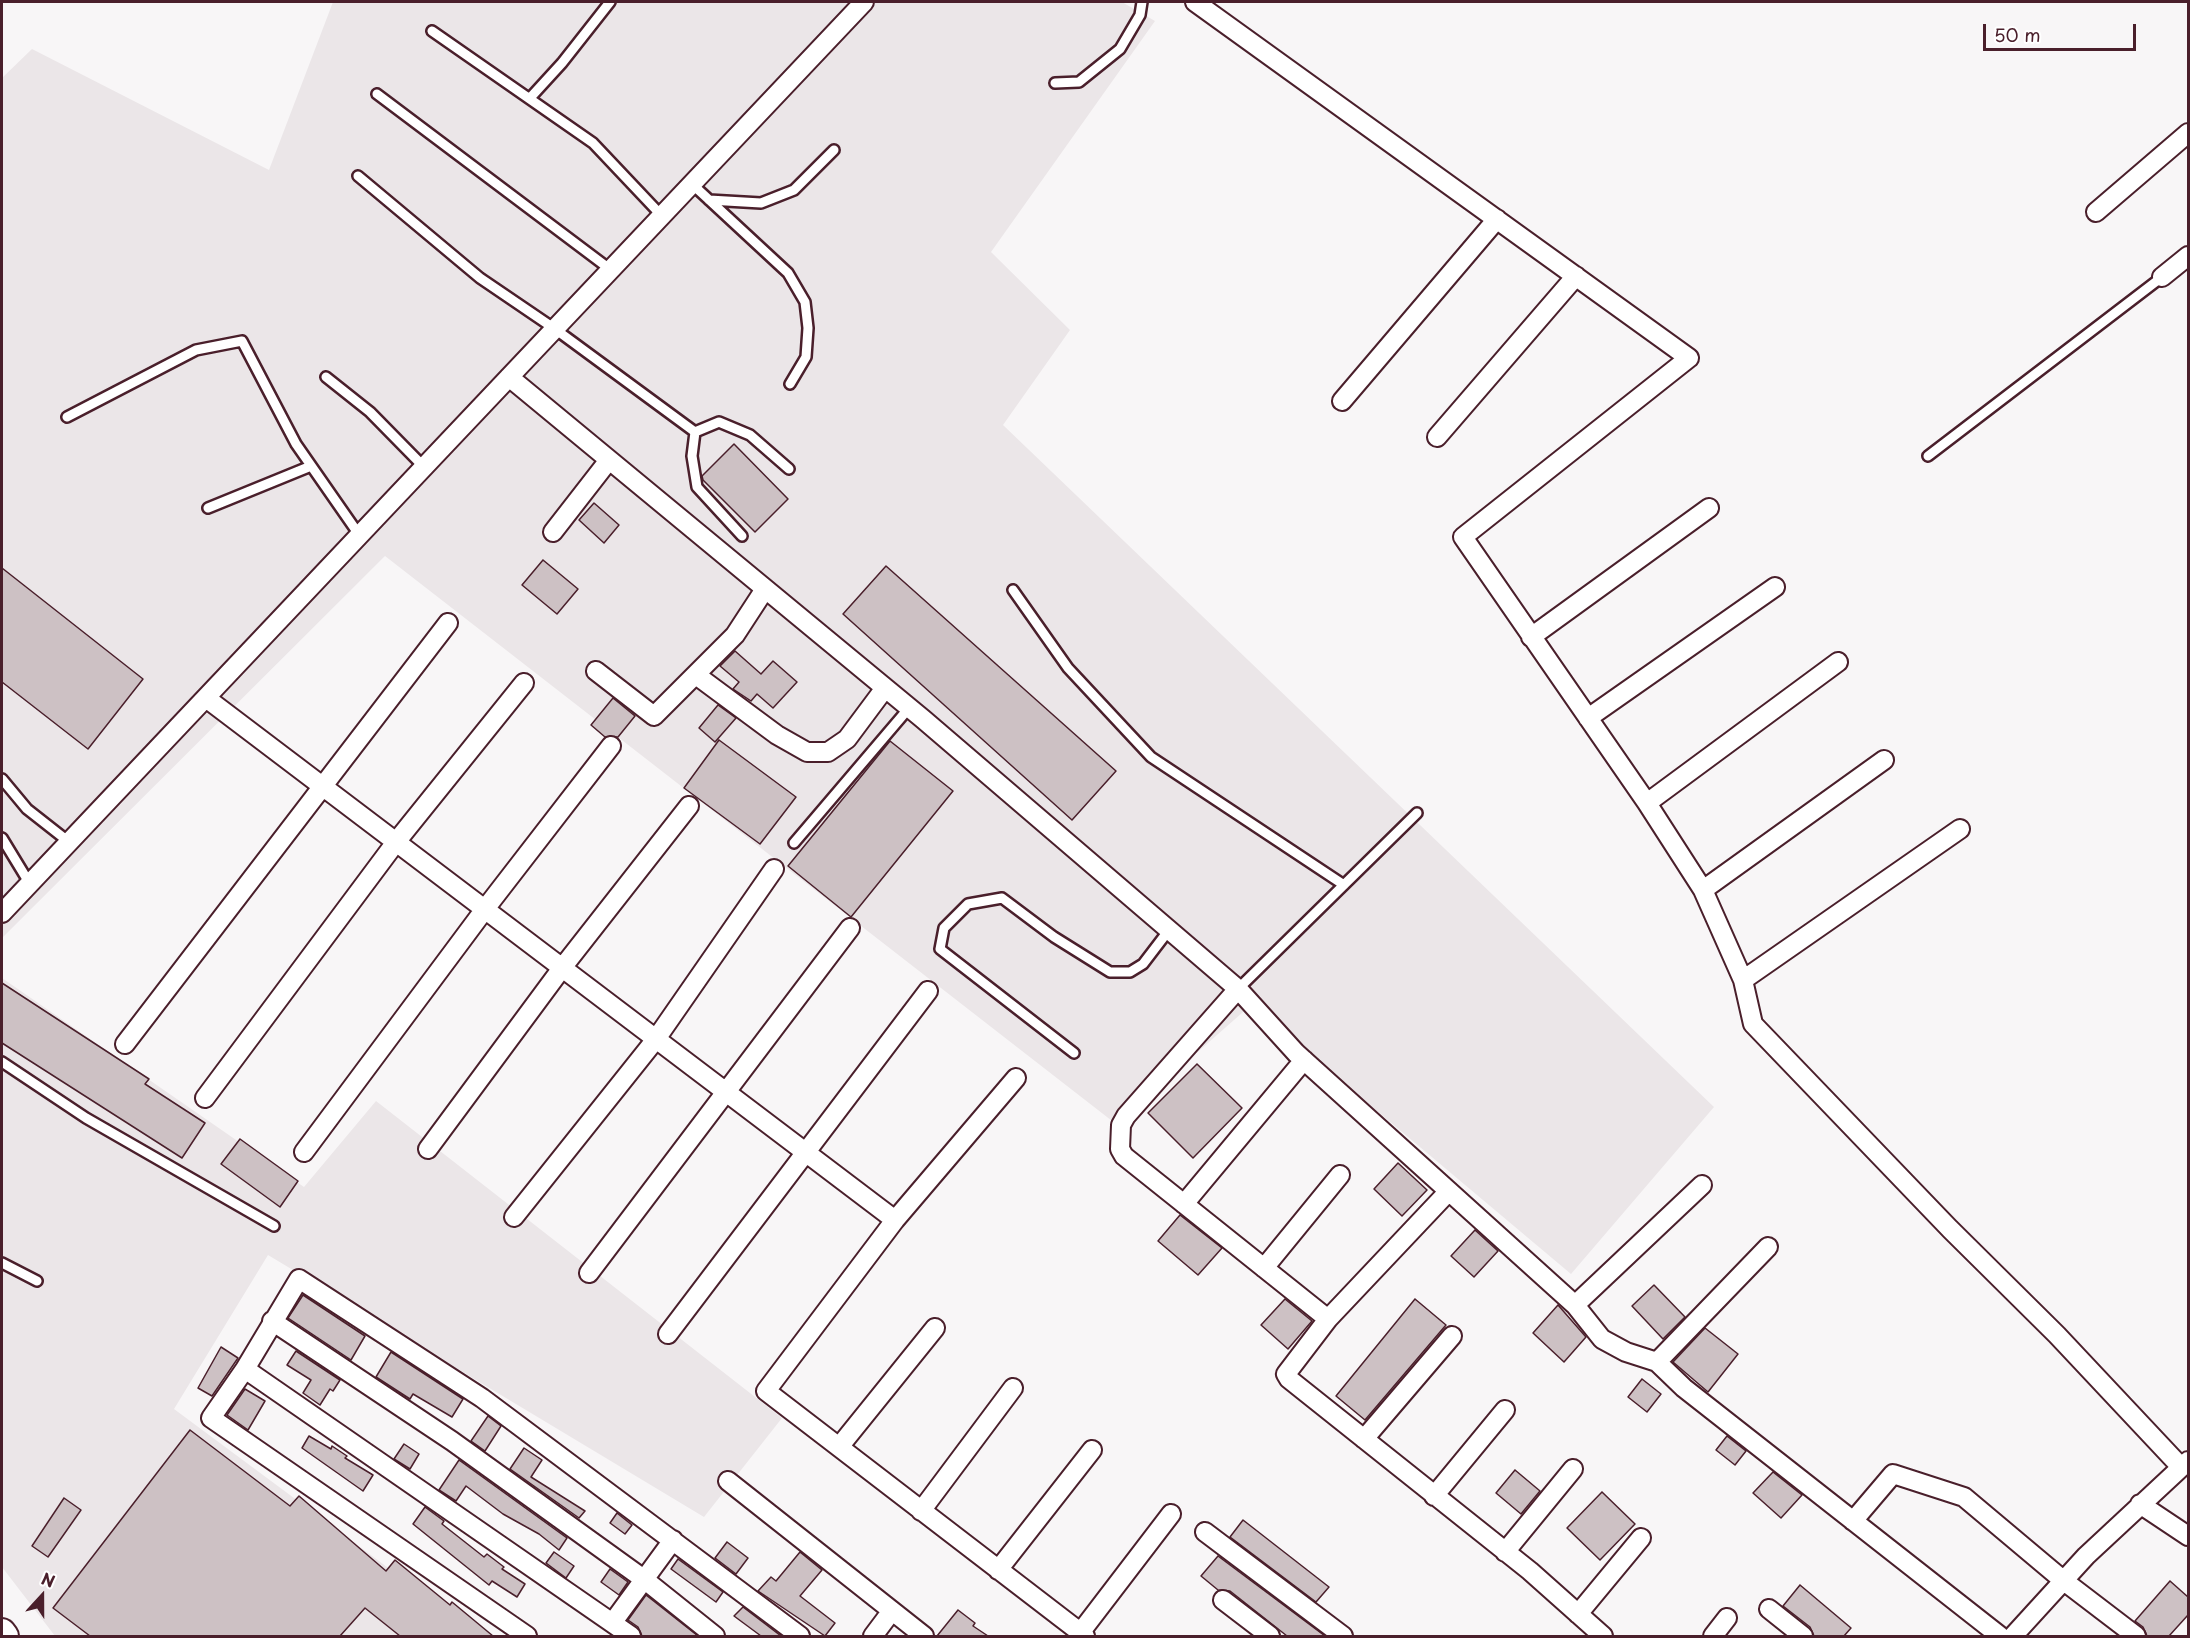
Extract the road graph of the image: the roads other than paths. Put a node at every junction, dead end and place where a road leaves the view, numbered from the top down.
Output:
1 (610, 2) edge
2 (864, 2) edge
3 (1142, 2) edge
4 (1195, 2) edge
5 (432, 31) dead end
6 (1055, 83) dead end
7 (377, 94) dead end
8 (530, 98) junction
9 (2188, 133) edge
10 (834, 150) dead end
11 (358, 176) dead end
12 (692, 184) junction
13 (709, 200) junction
14 (2096, 212) dead end
15 (662, 216) junction
16 (1497, 219) junction
17 (2188, 256) edge
18 (610, 270) junction
19 (1576, 276) junction
20 (2162, 277) joint
21 (555, 328) junction
22 (326, 377) dead end
23 (509, 377) junction
24 (790, 384) dead end
25 (1342, 401) dead end
26 (67, 417) dead end
27 (695, 432) junction
28 (1437, 437) dead end
29 (1928, 456) dead end
30 (609, 460) junction
31 (311, 466) junction
32 (424, 467) junction
33 (789, 469) dead end
34 (208, 508) dead end
35 (1709, 508) dead end
36 (553, 532) dead end
37 (360, 536) junction
38 (742, 536) dead end
39 (1775, 587) dead end
40 (765, 589) junction
41 (1013, 590) dead end
42 (448, 623) dead end
43 (1531, 637) junction
44 (1838, 662) dead end
45 (596, 671) dead end
46 (696, 675) junction
47 (524, 683) dead end
48 (885, 688) junction
49 (206, 698) junction
50 (909, 708) junction
51 (1588, 718) junction
52 (611, 746) dead end
53 (1884, 760) dead end
54 (2, 779) edge
55 (323, 787) junction
56 (1647, 803) junction
57 (688, 806) dead end
58 (1417, 813) dead end
59 (1960, 829) dead end
60 (2, 838) edge
61 (69, 842) junction
62 (396, 842) junction
63 (794, 843) dead end
64 (774, 869) dead end
65 (30, 884) junction
66 (1344, 885) junction
67 (1704, 890) junction
68 (485, 909) junction
69 (2, 913) edge
70 (850, 928) dead end
71 (1169, 930) junction
72 (562, 968) junction
73 (1743, 980) junction
74 (1238, 989) junction
75 (928, 991) dead end
76 (656, 1039) junction
77 (125, 1044) dead end
78 (1074, 1053) dead end
79 (1304, 1060) junction
80 (2, 1062) edge
81 (1016, 1078) dead end
82 (727, 1093) junction
83 (204, 1098) dead end
84 (428, 1149) dead end
85 (304, 1152) dead end
86 (806, 1152) junction
87 (1340, 1175) dead end
88 (1702, 1185) dead end
89 (1449, 1191) junction
90 (1184, 1204) junction
91 (514, 1217) dead end
92 (895, 1220) junction
93 (274, 1226) dead end
94 (1768, 1247) dead end
95 (2, 1263) edge
96 (1264, 1268) junction
97 (588, 1273) dead end
98 (37, 1281) dead end
99 (1575, 1305) junction
100 (1328, 1319) junction
101 (272, 1321) junction
102 (935, 1328) dead end
103 (668, 1334) dead end
104 (1452, 1336) dead end
105 (1657, 1362) junction
106 (245, 1368) junction
107 (1013, 1388) dead end
108 (1505, 1410) dead end
109 (1364, 1439) junction
110 (839, 1447) junction
111 (1092, 1450) dead end
112 (2185, 1464) edge
113 (1573, 1469) dead end
114 (728, 1481) dead end
115 (1434, 1496) junction
116 (2140, 1504) junction
117 (921, 1511) junction
118 (1171, 1514) dead end
119 (1853, 1521) junction
120 (1205, 1532) dead end
121 (2188, 1536) edge
122 (1641, 1538) dead end
123 (674, 1540) junction
124 (1505, 1552) junction
125 (998, 1570) junction
126 (645, 1580) junction
127 (2064, 1581) junction
128 (1223, 1600) dead end
129 (1769, 1609) dead end
130 (891, 1612) junction
131 (1578, 1614) junction
132 (1727, 1618) dead end
133 (613, 1622) junction
134 (2, 1632) edge
135 (1083, 1635) edge
136 (5, 1636) edge
137 (527, 1636) edge
138 (631, 1636) edge
139 (715, 1636) edge
140 (800, 1636) edge
141 (873, 1636) edge
142 (924, 1636) edge
143 (1270, 1636) edge
144 (1342, 1636) edge
145 (1603, 1636) edge
146 (1713, 1636) edge
147 (1803, 1636) edge
148 (2000, 1636) edge
149 (2013, 1636) edge
150 (2136, 1636) edge

1 - 8 lane
2 - 12 street
3 - 6 lane
4 - 16 street
5 - 8 lane
7 - 18 lane
8 - 15 lane
9 - 14 street
10 - 13 lane
11 - 21 lane
12 - 13 lane
12 - 15 street
13 - 24 lane
15 - 18 street
16 - 19 street
16 - 25 street
17 - 20 street
18 - 21 street
19 - 28 street
19 - 43 street
20 - 29 lane
21 - 23 street
21 - 27 lane
22 - 32 lane
23 - 30 street
23 - 32 street
26 - 31 lane
27 - 33 lane
27 - 38 lane
30 - 36 street
30 - 40 street
31 - 34 lane
31 - 37 lane
32 - 37 street
35 - 43 street
37 - 49 street
39 - 51 street
40 - 46 street
40 - 48 street
41 - 66 lane
42 - 55 street
43 - 51 street
44 - 56 street
45 - 46 street
46 - 48 street
47 - 62 street
48 - 50 street
49 - 55 street
49 - 61 street
50 - 63 lane
50 - 71 street
51 - 56 street
52 - 68 street
53 - 67 street
54 - 61 lane
55 - 62 street
55 - 77 street
56 - 67 street
57 - 72 street
58 - 66 lane
59 - 73 street
60 - 65 lane
61 - 65 street
62 - 68 street
62 - 83 street
64 - 76 street
65 - 69 street
66 - 74 lane
67 - 73 street
68 - 72 street
68 - 85 street
70 - 82 street
71 - 74 street
71 - 78 lane
72 - 76 street
72 - 84 street
73 - 112 street
74 - 79 street
74 - 90 street
75 - 86 street
76 - 82 street
76 - 91 street
79 - 89 street
79 - 90 street
80 - 93 lane
81 - 92 street
82 - 86 street
82 - 97 street
86 - 92 street
86 - 103 street
87 - 96 street
88 - 99 street
89 - 99 street
89 - 100 street
90 - 96 street
92 - 110 street
94 - 105 street
95 - 98 lane
96 - 100 street
99 - 105 street
100 - 109 street
101 - 106 street
101 - 123 street
101 - 126 street
102 - 110 street
104 - 109 street
105 - 119 street
106 - 133 street
106 - 137 street
107 - 117 street
108 - 115 street
109 - 115 street
110 - 117 street
111 - 125 street
112 - 116 street
113 - 124 street
114 - 130 street
115 - 124 street
116 - 121 street
116 - 127 street
117 - 125 street
118 - 135 street
119 - 127 street
119 - 148 street
120 - 144 street
122 - 131 street
123 - 126 street
123 - 140 street
124 - 131 street
125 - 135 street
126 - 133 street
126 - 139 street
127 - 149 street
127 - 150 street
128 - 143 street
129 - 147 street
130 - 141 street
130 - 142 street
131 - 145 street
132 - 146 street
133 - 138 street
134 - 136 street

